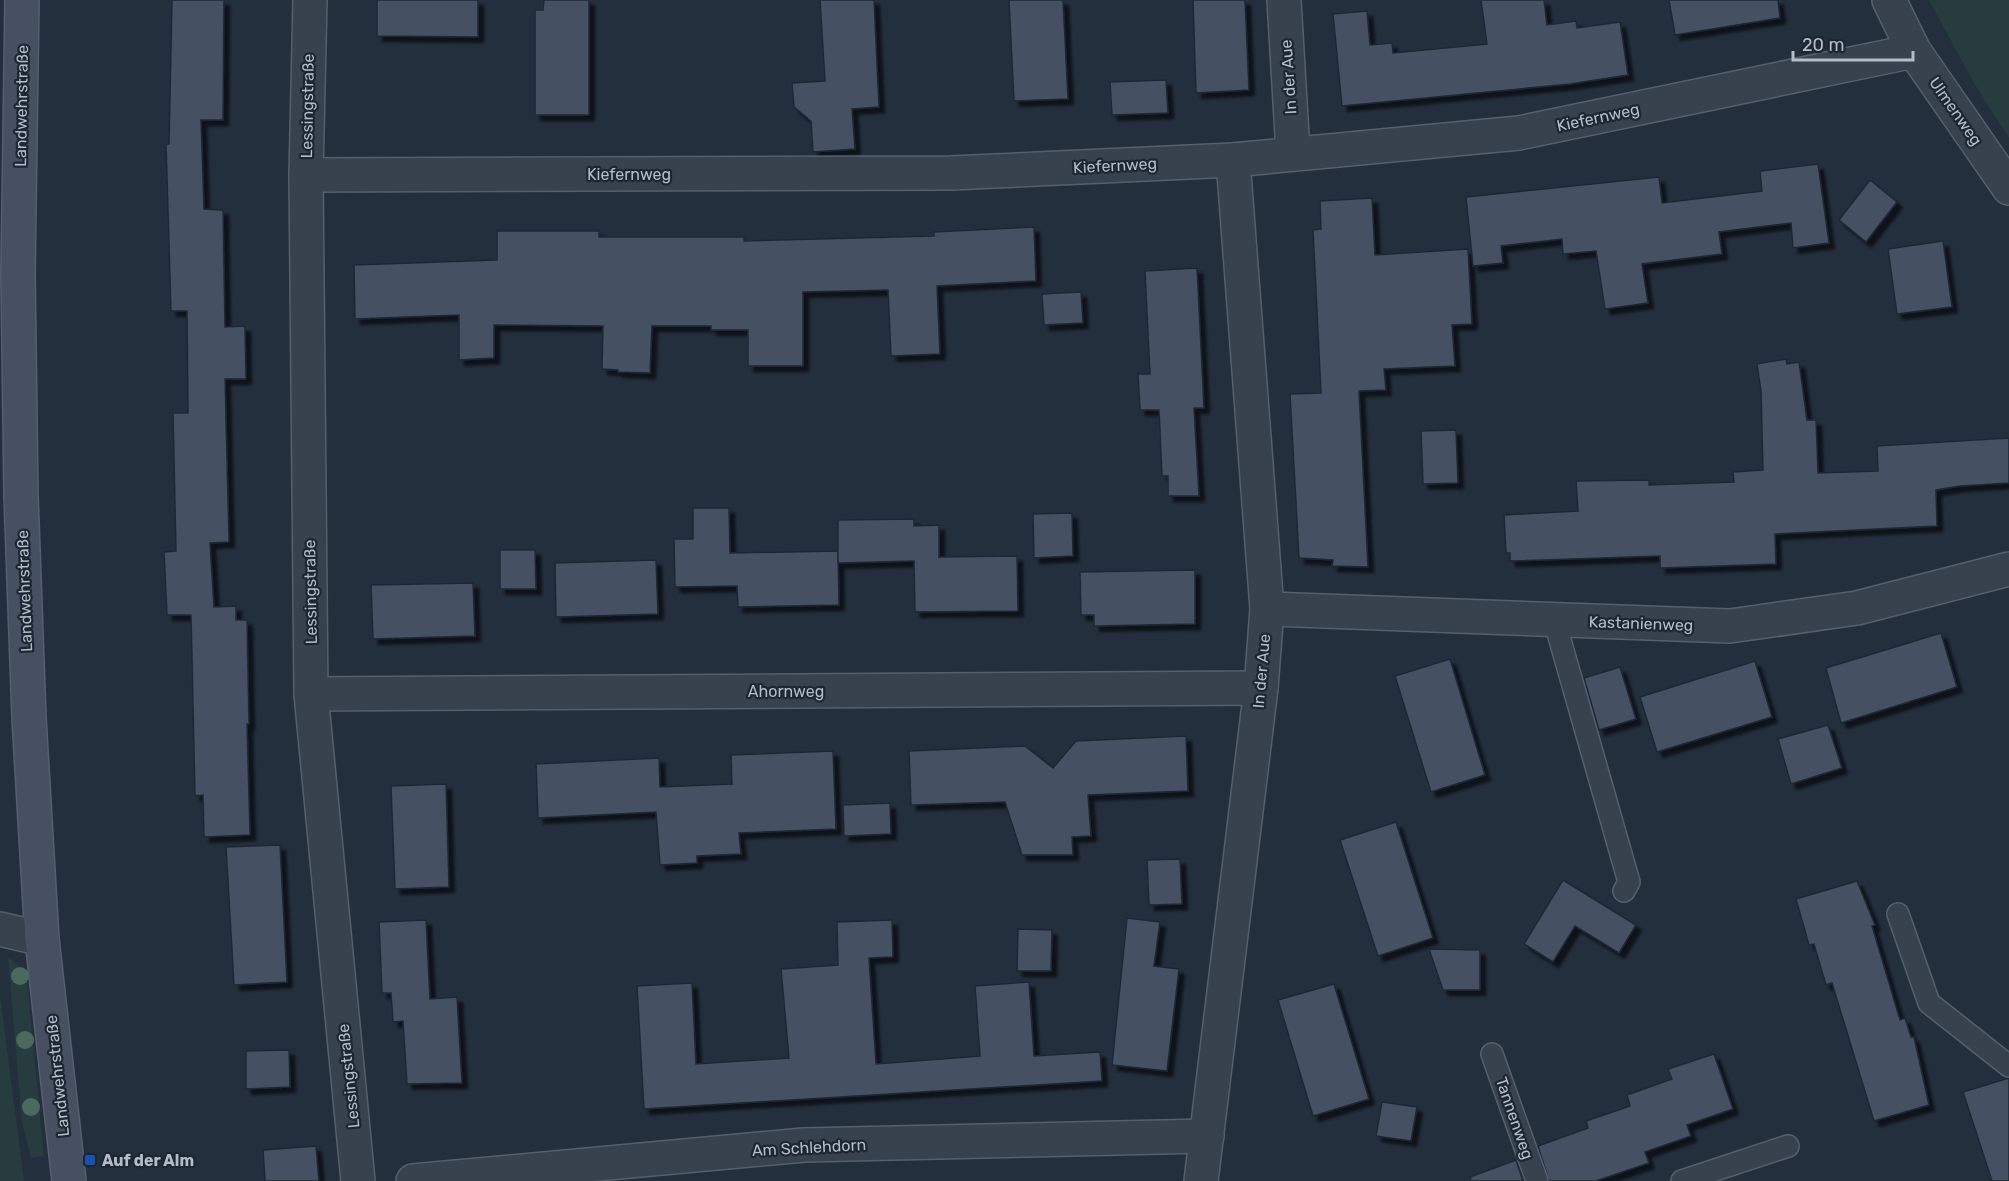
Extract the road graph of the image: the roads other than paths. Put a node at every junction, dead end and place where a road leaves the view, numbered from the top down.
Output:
1 (22, 0) edge
2 (310, 0) edge
3 (1284, 0) edge
4 (1889, 0) edge
5 (1914, 51) junction
6 (1293, 153) junction
7 (1233, 160) junction
8 (306, 175) junction
9 (2009, 188) edge
10 (2009, 569) edge
11 (1267, 609) junction
12 (1554, 619) junction
13 (1261, 688) junction
14 (311, 694) junction
15 (1624, 891) dead end
16 (1898, 914) dead end
17 (0, 929) edge
18 (42, 939) junction
19 (1492, 1054) dead end
20 (2009, 1066) edge
21 (1207, 1136) junction
22 (1788, 1146) dead end
23 (69, 1181) edge
24 (358, 1181) edge
25 (413, 1181) edge
26 (1201, 1181) edge
27 (1537, 1181) edge
28 (1682, 1181) edge

1 - 18 main road, Landwehrstraße
2 - 8 street, Lessingstraße
3 - 6 street, In der Aue
4 - 5 street, Ulmenweg
5 - 6 street, Kiefernweg
5 - 9 street, Ulmenweg
6 - 7 street, Kiefernweg
7 - 8 street, Kiefernweg
7 - 11 street, In der Aue
8 - 14 street, Lessingstraße
10 - 12 street, Kastanienweg
11 - 12 street, Kastanienweg
11 - 13 street, In der Aue
12 - 15 lane
13 - 14 street, Ahornweg
13 - 21 street, In der Aue
14 - 24 street, Lessingstraße
16 - 20 lane
17 - 18 street
18 - 23 main road, Landwehrstraße
19 - 27 lane, Tannenweg
21 - 25 street, Am Schlehdorn
21 - 26 street, In der Aue
22 - 28 lane

